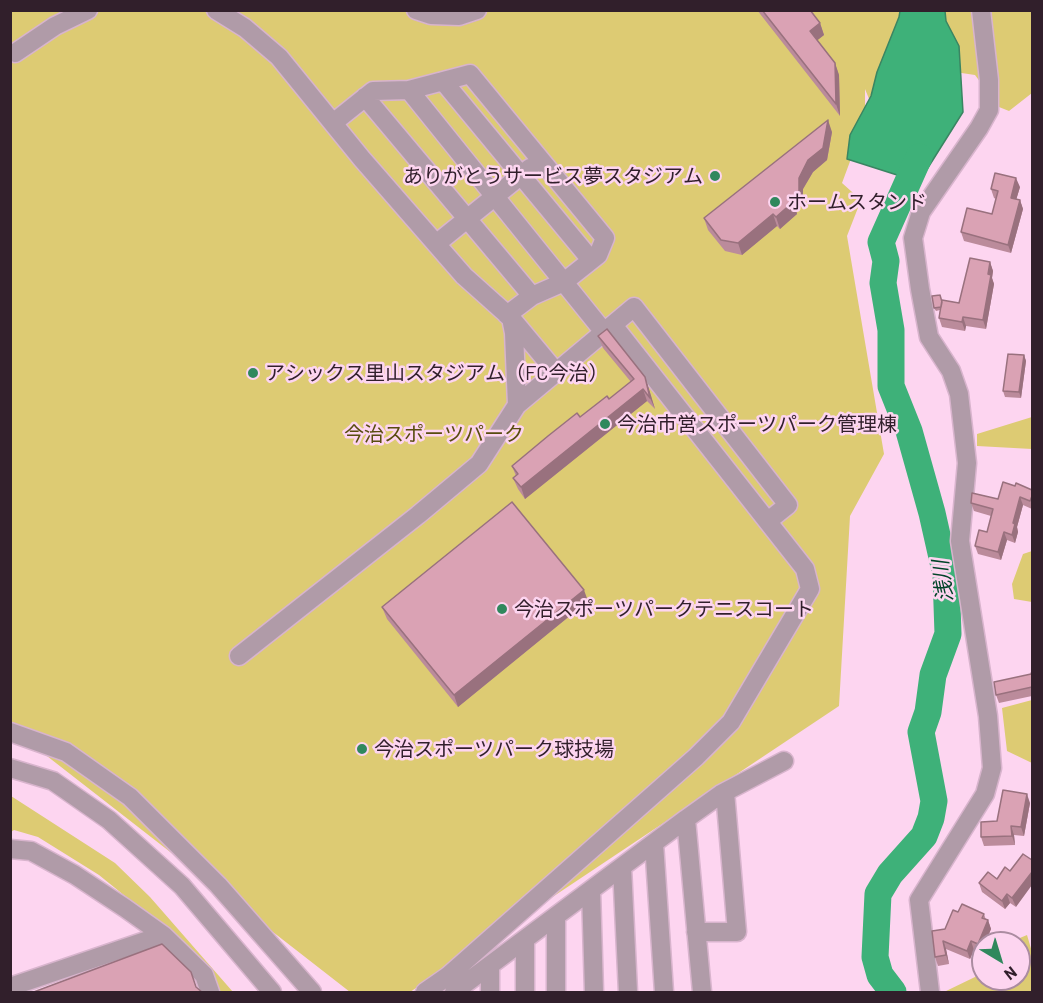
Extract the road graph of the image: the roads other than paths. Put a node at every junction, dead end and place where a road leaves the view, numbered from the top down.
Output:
1 (88, 10) edge
2 (216, 10) edge
3 (416, 10) edge
4 (477, 10) edge
5 (981, 10) edge
6 (12, 53) edge
7 (443, 81) junction
8 (409, 90) junction
9 (365, 97) junction
10 (333, 123) junction
11 (540, 159) junction
12 (521, 175) junction
13 (494, 196) junction
14 (467, 218) junction
15 (436, 244) junction
16 (591, 260) junction
17 (564, 282) junction
18 (532, 296) junction
19 (509, 317) junction
20 (609, 328) junction
21 (556, 372) junction
22 (517, 405) junction
23 (768, 521) junction
24 (239, 656) dead end
25 (10, 732) edge
26 (784, 761) dead end
27 (10, 768) edge
28 (725, 792) junction
29 (686, 819) junction
30 (654, 843) junction
31 (10, 849) edge
32 (622, 867) junction
33 (591, 890) junction
34 (556, 917) junction
35 (696, 932) junction
36 (163, 935) junction
37 (525, 940) junction
38 (490, 966) junction
39 (10, 987) edge
40 (210, 993) edge
41 (272, 993) edge
42 (312, 993) edge
43 (425, 993) edge
44 (454, 993) edge
45 (490, 993) edge
46 (525, 993) edge
47 (556, 993) edge
48 (594, 993) edge
49 (628, 993) edge
50 (664, 993) edge
51 (702, 993) edge
52 (930, 993) edge

1 - 6 street
2 - 10 street
3 - 4 street
5 - 52 street
7 - 8 street
7 - 11 street
7 - 12 street
8 - 9 street
8 - 13 street
9 - 10 street
9 - 14 street
10 - 15 street
11 - 12 street
11 - 16 street
12 - 13 street
12 - 16 street
13 - 14 street
13 - 17 street
14 - 15 street
14 - 18 street
15 - 19 street
16 - 17 street
17 - 18 street
17 - 20 street
18 - 19 street
19 - 21 street
19 - 22 street
20 - 21 street
20 - 23 street
20 - 23 street
21 - 22 street
22 - 24 street
23 - 43 street
25 - 42 street
26 - 28 street
27 - 41 street
28 - 29 street
28 - 35 street
29 - 30 street
29 - 35 street
30 - 32 street
30 - 50 street
31 - 36 street
32 - 33 street
32 - 49 street
33 - 34 street
33 - 48 street
34 - 37 street
34 - 47 street
35 - 51 street
36 - 39 street
36 - 40 street
37 - 38 street
37 - 46 street
38 - 44 street
38 - 45 street

